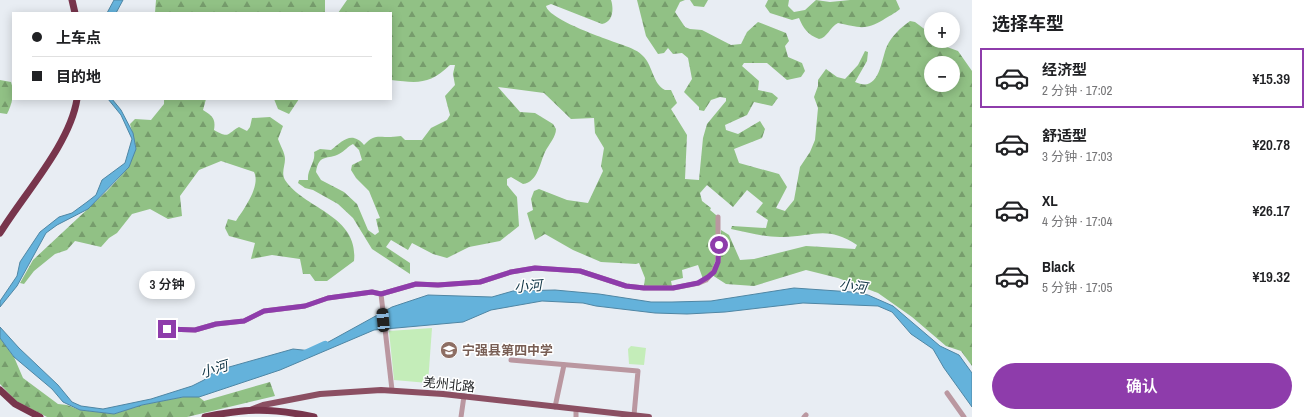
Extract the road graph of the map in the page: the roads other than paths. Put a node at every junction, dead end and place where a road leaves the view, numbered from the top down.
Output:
1 (72, 0) edge
2 (75, 12) edge
3 (77, 100) edge
4 (718, 217) dead end
5 (1, 230) edge
6 (381, 296) junction
7 (167, 329) dead end
8 (511, 360) dead end
9 (564, 365) junction
10 (0, 390) edge
11 (392, 390) junction
12 (947, 393) dead end
13 (464, 396) junction
14 (555, 407) junction
15 (576, 409) junction
16 (249, 410) junction
17 (634, 415) junction
18 (40, 417) edge
19 (205, 417) edge
20 (314, 417) edge
21 (461, 417) edge
22 (576, 417) edge
23 (649, 417) edge
24 (964, 417) edge

1 - 2 highway
3 - 5 highway
4 - 6 street
6 - 7 street
6 - 11 street
8 - 9 street
9 - 14 street
9 - 17 street
10 - 18 highway
11 - 13 main road, 羌州北路
11 - 16 main road, 羌州北路
12 - 24 street
13 - 14 main road, 羌州北路
13 - 21 street
14 - 15 main road, 羌州北路
15 - 17 main road, 羌州北路
15 - 22 street
16 - 19 highway
16 - 20 highway
17 - 23 main road, 羌州北路

